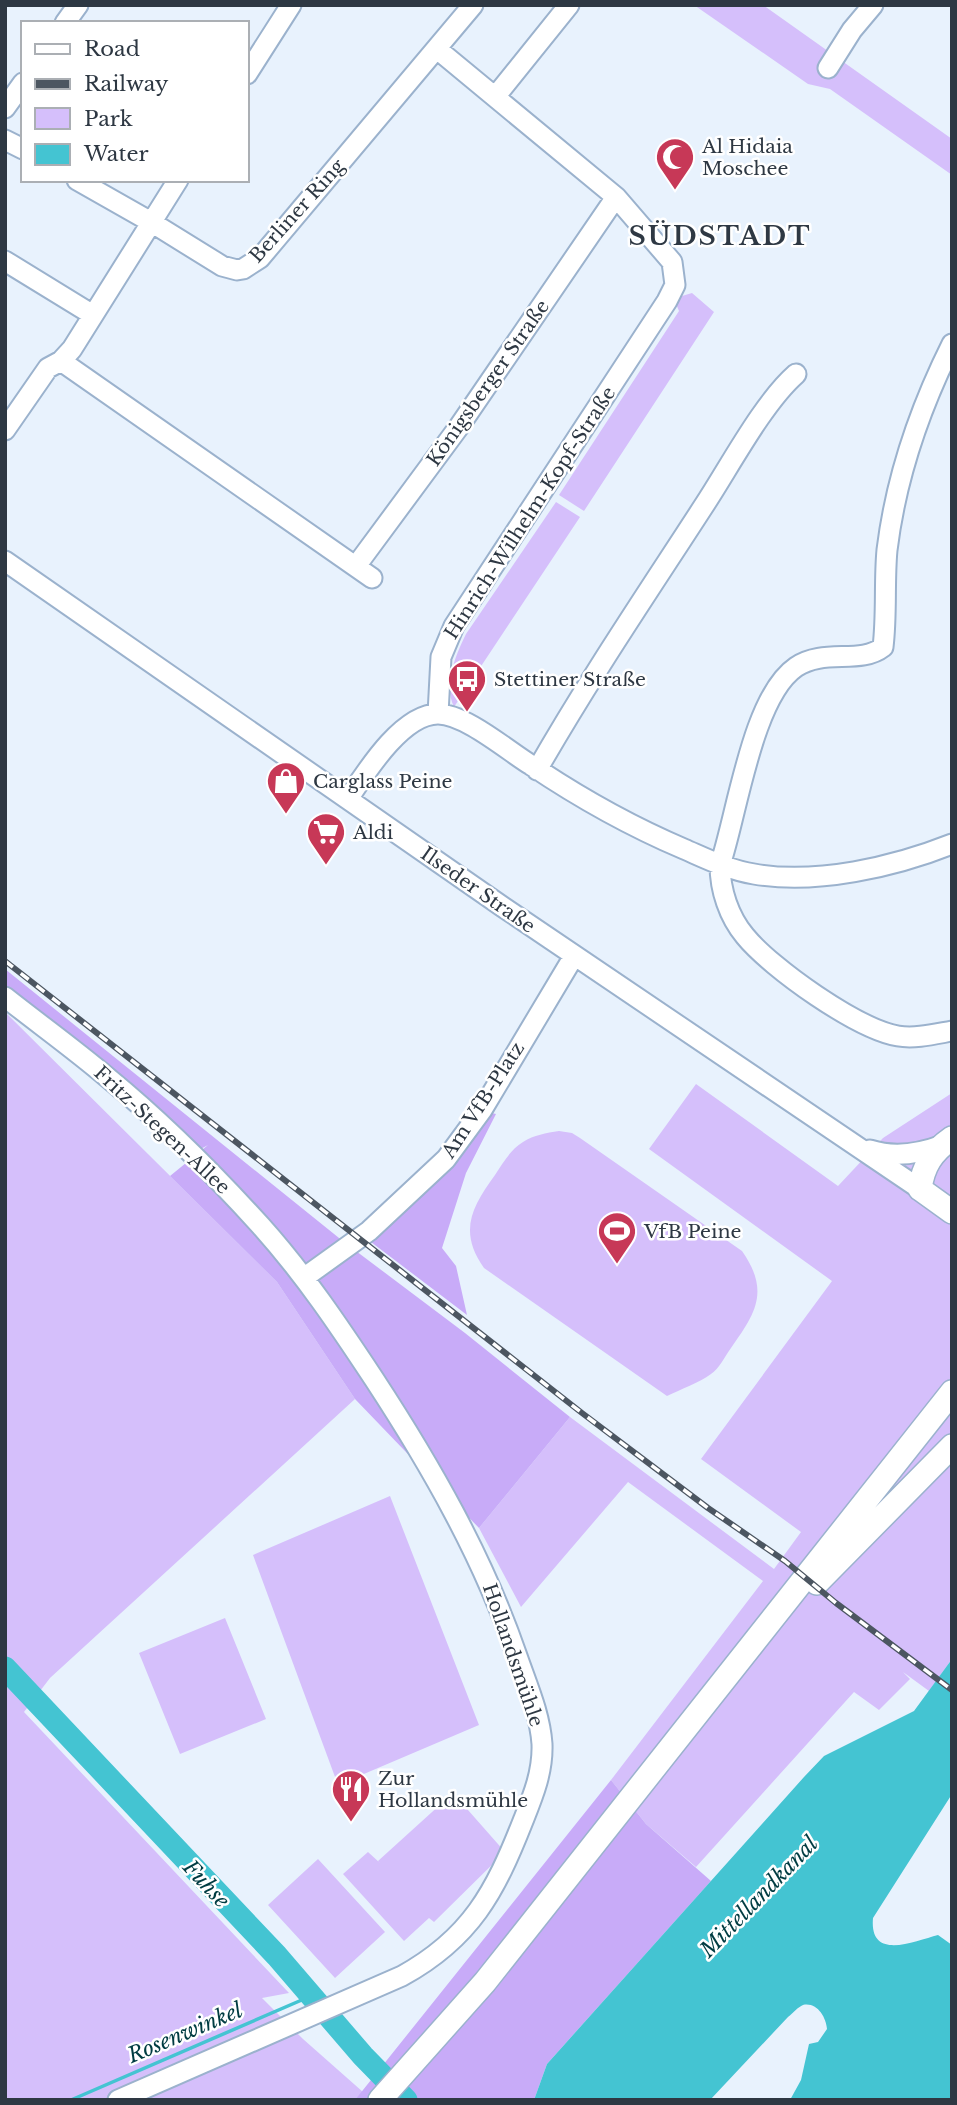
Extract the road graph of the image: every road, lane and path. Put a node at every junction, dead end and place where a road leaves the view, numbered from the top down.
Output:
1 (78, 5) edge
2 (291, 5) edge
3 (473, 5) edge
4 (569, 5) edge
5 (873, 5) edge
6 (66, 21) edge
7 (437, 50) junction
8 (828, 68) dead end
9 (248, 72) edge
10 (21, 86) edge
11 (495, 97) junction
12 (5, 108) edge
13 (5, 140) edge
14 (21, 148) edge
15 (81, 182) edge
16 (177, 182) edge
17 (616, 197) junction
18 (151, 222) junction
19 (5, 261) edge
20 (93, 315) junction
21 (952, 344) edge
22 (61, 361) junction
23 (796, 374) dead end
24 (5, 430) edge
25 (5, 561) edge
26 (438, 714) junction
27 (537, 770) junction
28 (348, 799) junction
29 (952, 844) edge
30 (720, 865) junction
31 (574, 956) junction
32 (5, 997) edge
33 (952, 1031) edge
34 (949, 1146) edge
35 (859, 1147) junction
36 (920, 1189) junction
37 (952, 1212) edge
38 (305, 1277) junction
39 (952, 1392) edge
40 (952, 1447) edge
41 (738, 1662) junction
42 (118, 2100) edge
43 (380, 2100) edge

1 - 6 street
2 - 9 street
3 - 7 street, Berliner Ring
4 - 11 street
5 - 8 street
7 - 11 street
7 - 18 street, Berliner Ring
10 - 12 street
11 - 17 street
13 - 14 street
15 - 18 street, Berliner Ring
16 - 18 street
17 - 22 street, Königsberger Straße
17 - 26 street, Hinrich-Wilhelm-Kopf-Straße
18 - 20 street
19 - 20 street
20 - 22 street
21 - 30 street
22 - 24 street
23 - 27 street
25 - 28 street, Ilseder Straße
26 - 27 street
26 - 28 street
27 - 30 street
28 - 31 street, Ilseder Straße
29 - 30 street
30 - 33 street
31 - 35 street, Ilseder Straße
31 - 38 street, Am VfB-Platz
32 - 38 street, Fritz-Stegen-Allee
34 - 35 street
34 - 36 main road
35 - 36 street, Ilseder Straße
36 - 37 main road
38 - 42 street, Hollandsmühle
39 - 41 main road
40 - 41 main road
41 - 43 main road

